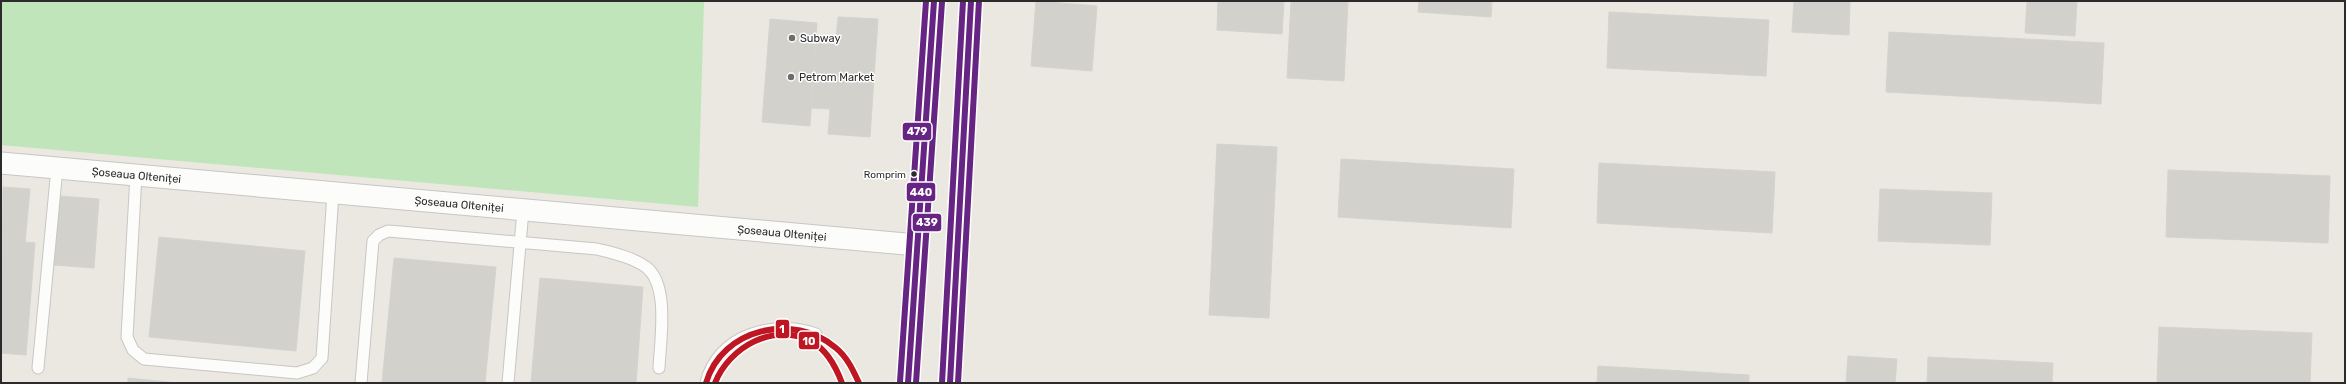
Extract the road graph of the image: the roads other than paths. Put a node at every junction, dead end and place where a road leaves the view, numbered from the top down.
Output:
1 (934, 1) edge
2 (971, 1) edge
3 (1, 164) edge
4 (57, 168) junction
5 (136, 175) junction
6 (333, 193) junction
7 (523, 210) junction
8 (520, 243) junction
9 (917, 245) junction
10 (816, 334) dead end
11 (38, 368) dead end
12 (659, 368) dead end
13 (360, 383) edge
14 (508, 383) edge
15 (706, 383) edge
16 (908, 383) edge
17 (950, 383) edge

1 - 9 main road
2 - 17 main road
3 - 4 street, Șoseaua Olteniței
4 - 5 street, Șoseaua Olteniței
4 - 11 lane
5 - 6 street, Șoseaua Olteniței
5 - 6 lane
6 - 7 street, Șoseaua Olteniței
7 - 8 lane
7 - 9 street, Șoseaua Olteniței
8 - 12 lane
8 - 13 lane
8 - 14 lane
9 - 16 main road
10 - 15 lane

